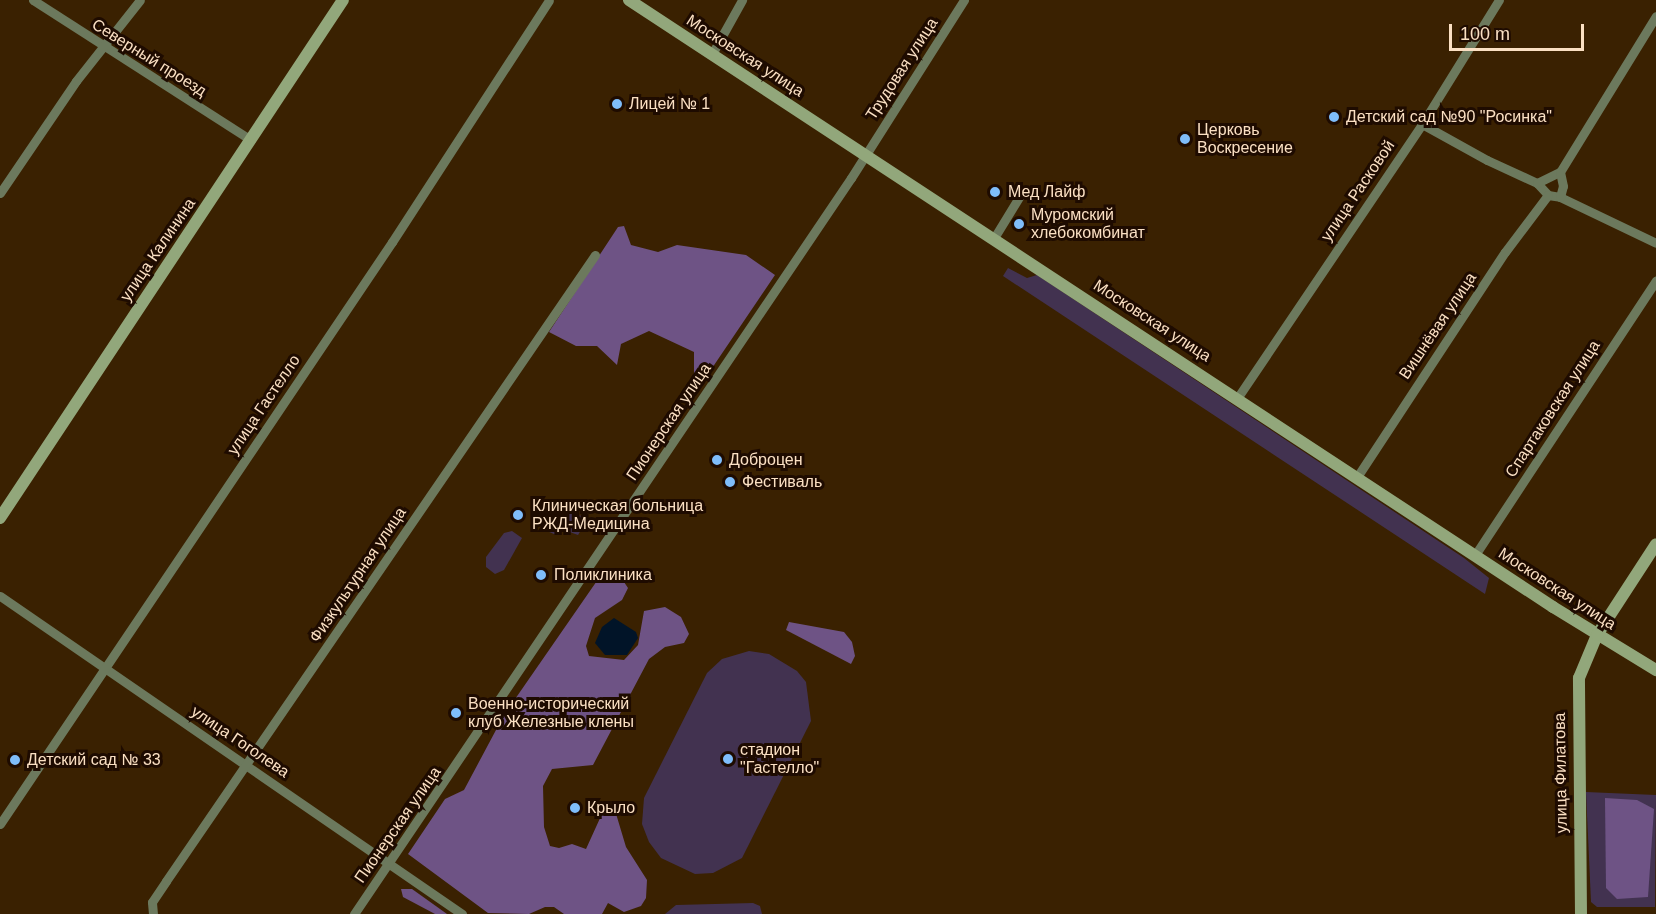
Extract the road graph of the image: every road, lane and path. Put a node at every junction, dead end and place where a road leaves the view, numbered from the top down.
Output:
1 (33, 0) edge
2 (140, 0) edge
3 (344, 0) edge
4 (549, 0) edge
5 (629, 0) edge
6 (742, 0) edge
7 (964, 0) edge
8 (1499, 0) edge
9 (1656, 16) edge
10 (104, 49) junction
11 (712, 54) junction
12 (1422, 124) junction
13 (251, 140) junction
14 (867, 155) junction
15 (1560, 172) junction
16 (1537, 183) junction
17 (0, 193) edge
18 (1021, 194) dead end
19 (1548, 195) junction
20 (1560, 197) junction
21 (994, 238) junction
22 (1656, 243) edge
23 (595, 255) dead end
24 (1656, 280) edge
25 (1238, 397) junction
26 (1358, 477) junction
27 (0, 518) edge
28 (1656, 544) edge
29 (1475, 555) junction
30 (0, 596) edge
31 (1597, 635) junction
32 (105, 667) junction
33 (1656, 670) edge
34 (248, 765) junction
35 (0, 824) edge
36 (391, 864) junction
37 (153, 914) edge
38 (354, 914) edge
39 (462, 914) edge
40 (1581, 914) edge

1 - 10 street, Северный проезд
2 - 10 street
3 - 13 main road, улица Калинина
4 - 32 street, улица Гастелло
5 - 11 main road, Московская улица
6 - 11 street
7 - 14 street, Трудовая улица
8 - 12 street, улица Расковой
9 - 15 street
10 - 13 street, Северный проезд
10 - 17 street
11 - 14 main road, Московская улица
12 - 16 street
12 - 25 street, улица Расковой
13 - 27 main road, улица Калинина
14 - 21 main road, Московская улица
14 - 36 street, Пионерская улица
15 - 16 street
15 - 20 street
16 - 19 street
18 - 21 street
19 - 20 street
19 - 26 street, Вишнёвая улица
20 - 22 street
21 - 25 main road, Московская улица
23 - 34 street, Физкультурная улица
24 - 29 street, Спартаковская улица
25 - 26 main road, Московская улица
26 - 29 main road, Московская улица
28 - 31 main road, улица Филатова
29 - 31 main road, Московская улица
30 - 32 street, улица Гоголева
31 - 33 main road, Московская улица
31 - 40 main road, улица Филатова
32 - 34 street, улица Гоголева
32 - 35 street, улица Гастелло
34 - 36 street, улица Гоголева
34 - 37 street, Физкультурная улица
36 - 38 street, Пионерская улица
36 - 39 street, улица Гоголева

